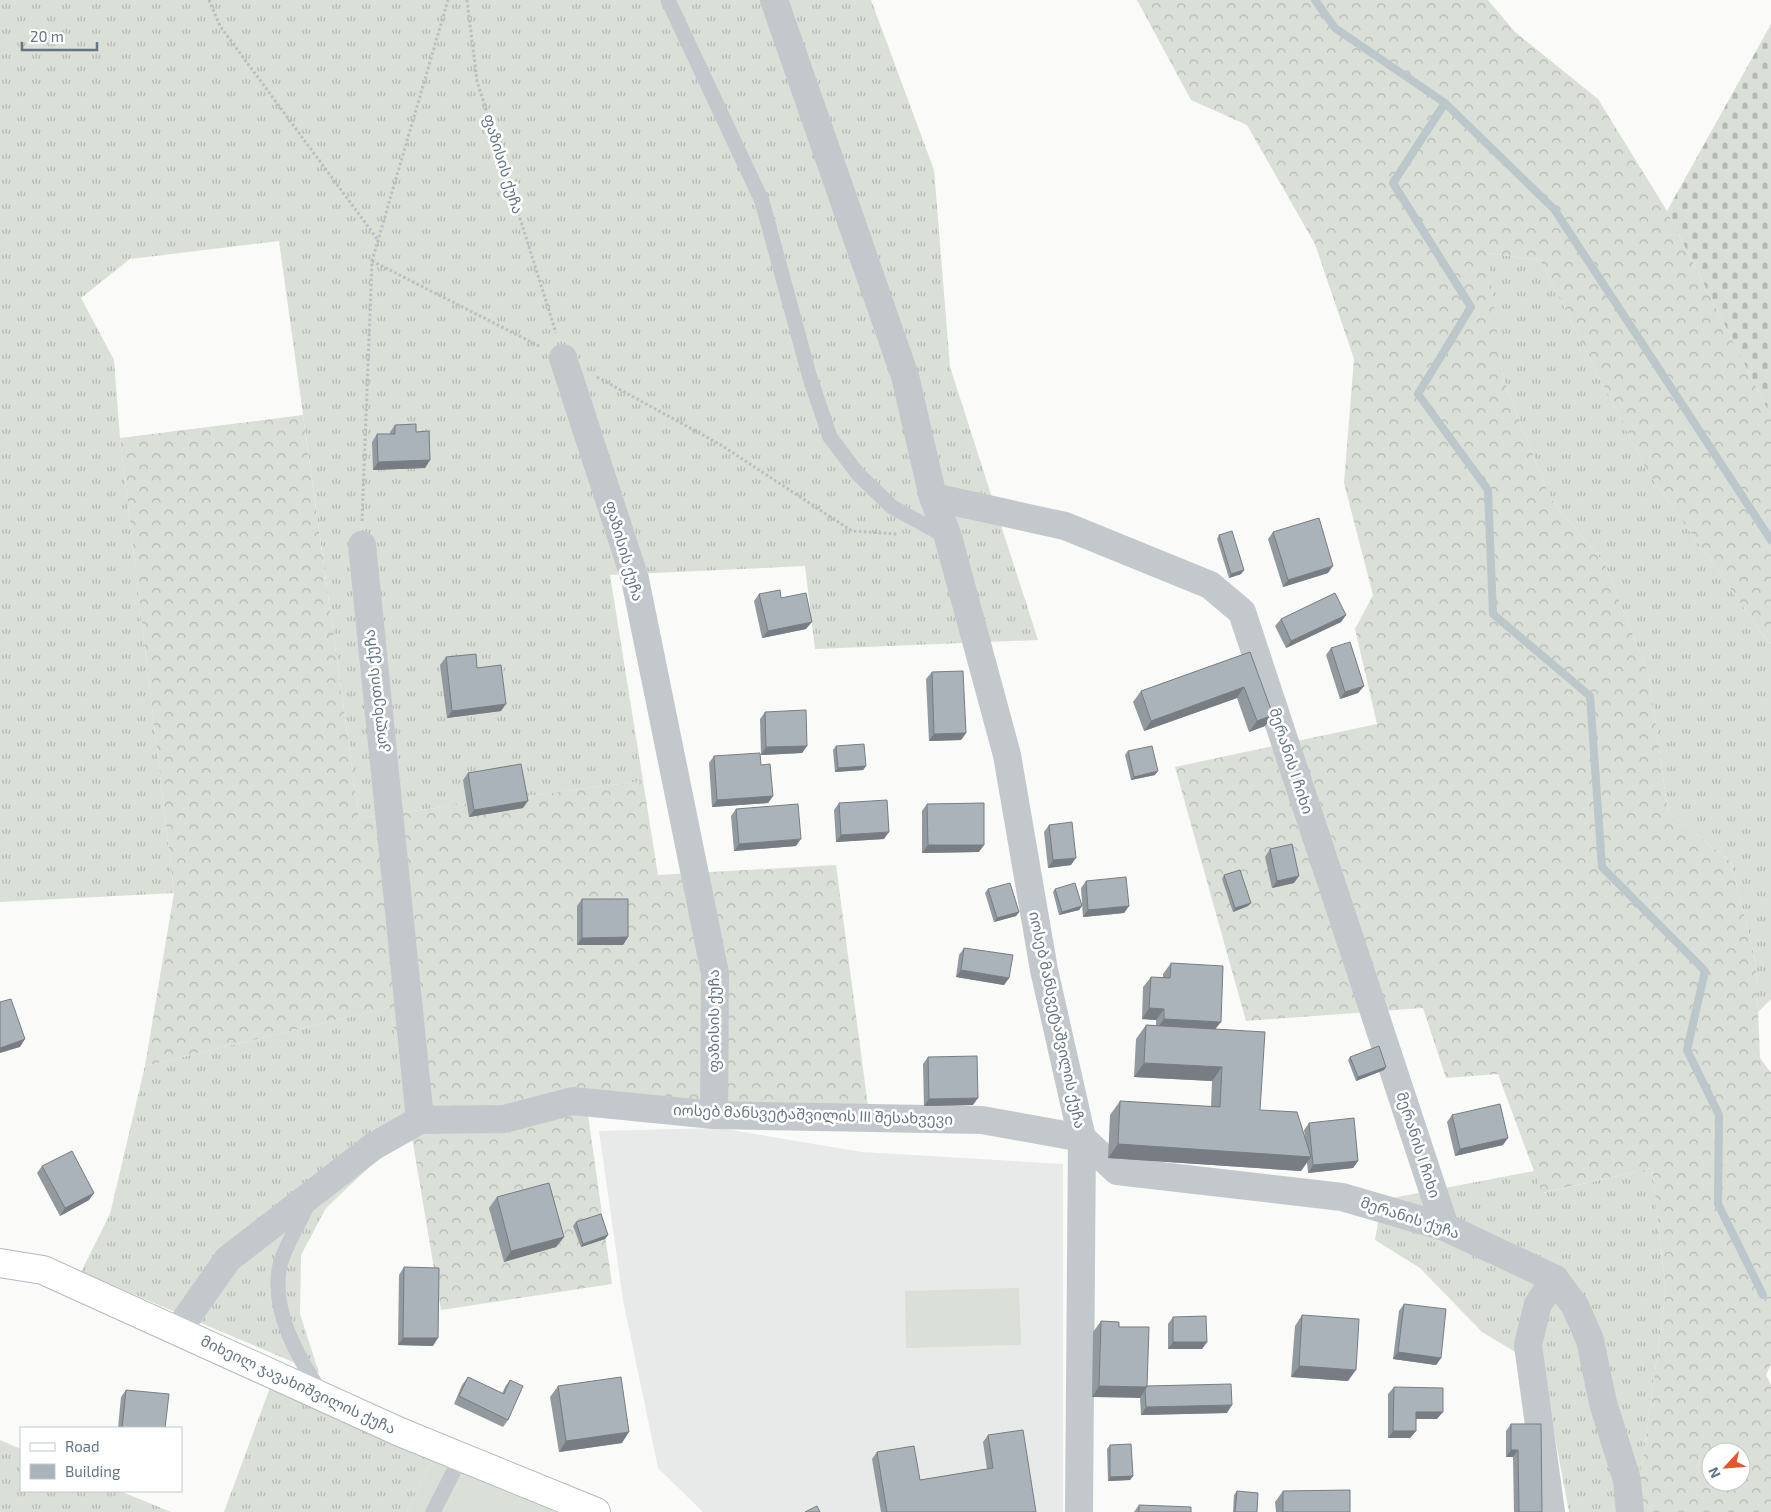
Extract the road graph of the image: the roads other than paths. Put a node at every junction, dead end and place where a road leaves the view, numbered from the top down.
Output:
1 (668, 0) edge
2 (774, 0) edge
3 (563, 358) road end
4 (933, 497) junction
5 (948, 538) junction
6 (362, 545) road end
7 (714, 1114) junction
8 (420, 1120) junction
9 (1082, 1138) junction
10 (312, 1194) junction
11 (1445, 1227) junction
12 (0, 1263) edge
13 (1555, 1279) junction
14 (178, 1330) junction
15 (323, 1397) junction
16 (461, 1457) junction
17 (433, 1512) edge
18 (596, 1512) edge
19 (1079, 1512) edge
20 (1551, 1512) edge
21 (1630, 1512) edge

1 - 5 lane
2 - 4 street, იოსებ მანსვეტაშვილის ქუჩა
3 - 7 street, ფაზისის ქუჩა
4 - 5 street, იოსებ მანსვეტაშვილის ქუჩა
4 - 11 street, მერანის I ჩიხი
5 - 9 street, იოსებ მანსვეტაშვილის ქუჩა
6 - 8 street, კოლხეთის ქუჩა
7 - 8 street, იოსებ მანსვეტაშვილის III შესახვევი
7 - 9 street, იოსებ მანსვეტაშვილის III შესახვევი
8 - 10 street, იოსებ მანსვეტაშვილის III შესახვევი
9 - 11 street, მერანის ქუჩა
9 - 19 street, იოსებ მანსვეტაშვილის ქუჩა
10 - 14 street, იოსებ მანსვეტაშვილის III შესახვევი
10 - 15 lane
11 - 13 street, მერანის ქუჩა
12 - 14 main road, მიხეილ ჯავახიშვილის ქუჩა
13 - 20 street
13 - 21 street, მერანის ქუჩა
14 - 15 main road, მიხეილ ჯავახიშვილის ქუჩა
15 - 16 main road, მიხეილ ჯავახიშვილის ქუჩა
16 - 17 lane
16 - 18 main road, მიხეილ ჯავახიშვილის ქუჩა

